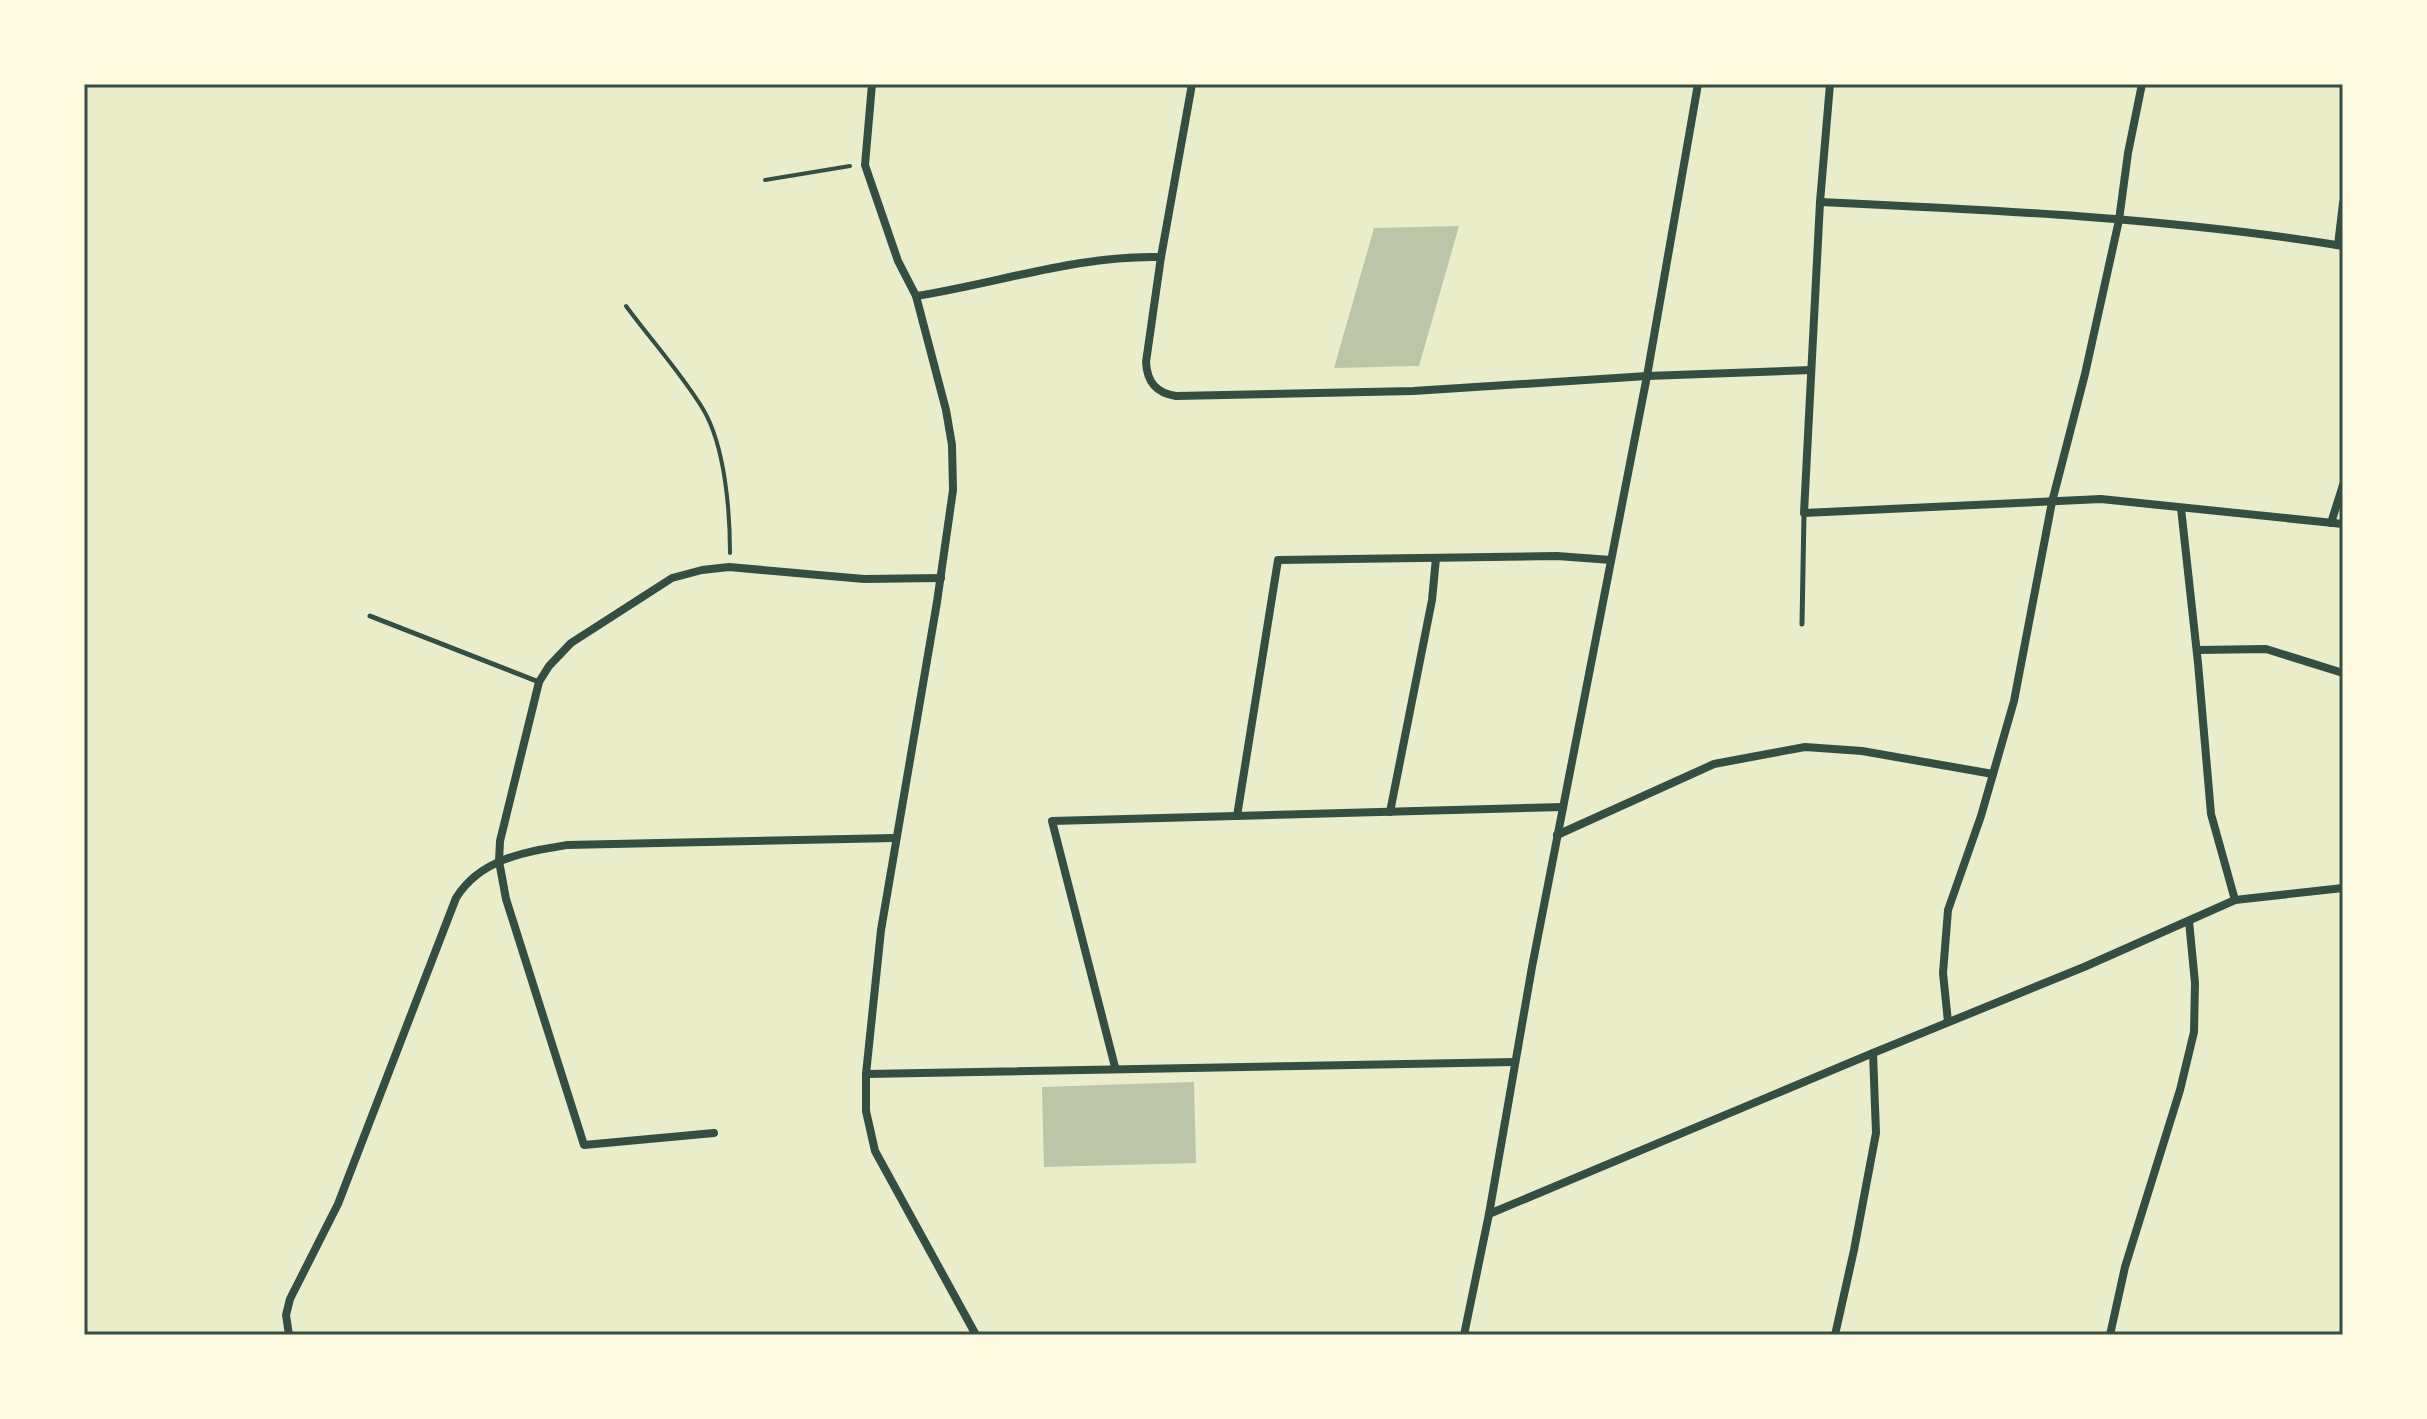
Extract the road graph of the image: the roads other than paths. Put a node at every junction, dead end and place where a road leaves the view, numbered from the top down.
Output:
1 (872, 84) edge
2 (881, 84) edge
3 (1192, 84) edge
4 (1698, 84) edge
5 (1830, 84) edge
6 (2142, 84) edge
7 (1820, 202) junction
8 (2343, 203) edge
9 (2119, 220) junction
10 (2340, 246) edge
11 (1161, 257) junction
12 (916, 296) junction
13 (1811, 370) junction
14 (1647, 376) junction
15 (2343, 485) edge
16 (2052, 502) junction
17 (2181, 508) junction
18 (1804, 513) junction
19 (2331, 523) junction
20 (2343, 524) edge
21 (1436, 558) junction
22 (1611, 560) junction
23 (941, 578) junction
24 (370, 616) dead end
25 (1802, 624) dead end
26 (2197, 650) junction
27 (2343, 673) edge
28 (539, 682) junction
29 (1993, 774) junction
30 (1563, 807) junction
31 (1390, 812) junction
32 (1237, 816) junction
33 (1557, 835) junction
34 (895, 838) junction
35 (499, 861) junction
36 (2343, 888) edge
37 (2235, 900) junction
38 (2189, 921) junction
39 (1948, 1022) junction
40 (1873, 1053) junction
41 (1515, 1062) junction
42 (1115, 1067) junction
43 (866, 1074) junction
44 (714, 1133) dead end
45 (1489, 1214) junction
46 (289, 1335) edge
47 (976, 1335) edge
48 (1464, 1335) edge
49 (1835, 1335) edge
50 (2110, 1335) edge

1 - 2 street
1 - 12 street
3 - 11 street
4 - 14 street
5 - 7 street
6 - 9 street
7 - 9 street
7 - 13 street
8 - 10 street
9 - 10 street
9 - 16 street
11 - 12 street
11 - 14 street
12 - 23 street
13 - 14 street
13 - 18 street
14 - 22 street
15 - 19 street
16 - 17 street
16 - 18 street
16 - 29 street
17 - 19 street
17 - 26 street
18 - 25 lane
19 - 20 street
21 - 22 street
21 - 31 street
21 - 32 street
22 - 30 street
23 - 28 street
23 - 34 street
24 - 28 lane
26 - 27 street
26 - 37 street
28 - 35 street
29 - 33 street
29 - 39 street
30 - 31 street
30 - 33 street
31 - 32 street
32 - 42 street
33 - 41 street
34 - 35 street
34 - 43 street
35 - 44 street
35 - 46 street
36 - 37 street
37 - 38 street
38 - 39 street
38 - 50 street
39 - 40 street
40 - 45 street
40 - 49 street
41 - 42 street
41 - 45 street
42 - 43 street
43 - 47 street
45 - 48 street

